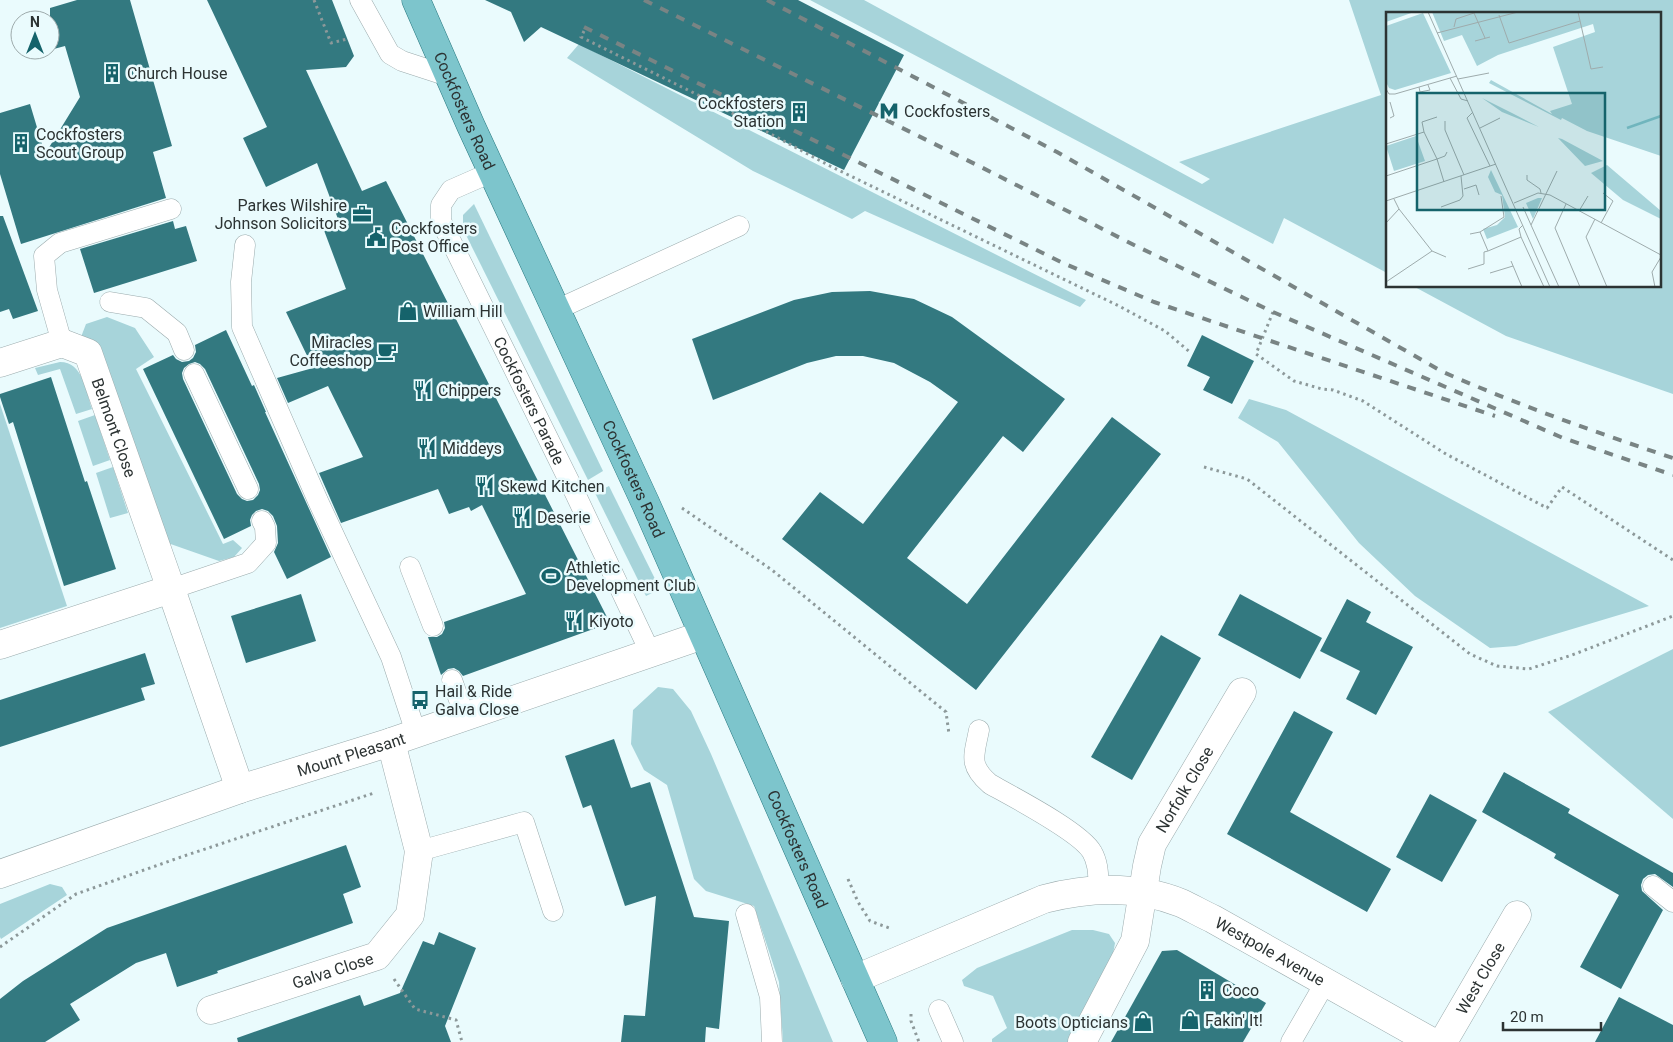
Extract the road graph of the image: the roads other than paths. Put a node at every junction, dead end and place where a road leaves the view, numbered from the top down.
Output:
1 (360, 0) edge
2 (416, 0) edge
3 (448, 76) junction
4 (492, 172) junction
5 (171, 209) dead end
6 (739, 226) dead end
7 (246, 245) dead end
8 (110, 302) dead end
9 (556, 310) junction
10 (62, 343) junction
11 (184, 350) dead end
12 (0, 363) edge
13 (194, 374) dead end
14 (248, 488) dead end
15 (262, 521) dead end
16 (410, 567) dead end
17 (171, 589) junction
18 (433, 626) dead end
19 (703, 635) junction
20 (0, 644) edge
21 (650, 652) junction
22 (452, 680) dead end
23 (1242, 692) dead end
24 (465, 716) junction
25 (979, 730) dead end
26 (416, 733) junction
27 (391, 742) junction
28 (240, 789) junction
29 (419, 852) junction
30 (0, 874) edge
31 (1653, 886) dead end
32 (1099, 890) junction
33 (1144, 892) junction
34 (1673, 902) edge
35 (552, 911) dead end
36 (746, 914) dead end
37 (1516, 915) dead end
38 (856, 979) junction
39 (1325, 983) junction
40 (211, 1010) dead end
41 (939, 1010) dead end
42 (772, 1042) edge
43 (882, 1042) edge
44 (953, 1042) edge
45 (1082, 1042) edge
46 (1292, 1042) edge
47 (1432, 1042) edge
48 (1442, 1042) edge

1 - 3 lane
2 - 3 main road, Cockfosters Road
3 - 4 main road, Cockfosters Road
4 - 9 main road, Cockfosters Road
4 - 21 lane, Cockfosters Parade
5 - 10 lane
6 - 9 lane
7 - 26 lane
8 - 11 lane
9 - 19 main road, Cockfosters Road
10 - 12 street
10 - 17 street, Belmont Close
13 - 14 lane
15 - 17 lane
16 - 18 lane
17 - 20 street
17 - 28 street, Belmont Close
19 - 21 street, Mount Pleasant
19 - 38 main road, Cockfosters Road
21 - 24 street, Mount Pleasant
22 - 24 lane
23 - 33 street, Norfolk Close
24 - 26 street, Mount Pleasant
25 - 32 lane
26 - 27 street, Mount Pleasant
27 - 28 street, Mount Pleasant
27 - 29 street, Galva Close
28 - 30 street, Mount Pleasant
29 - 35 lane
29 - 40 street, Galva Close
31 - 34 lane
32 - 33 street, Westpole Avenue
32 - 38 street, Westpole Avenue
33 - 39 street, Westpole Avenue
33 - 45 street
36 - 42 lane
37 - 48 street, West Close
38 - 43 main road, Cockfosters Road
39 - 46 lane
39 - 47 street, Westpole Avenue
41 - 44 lane

